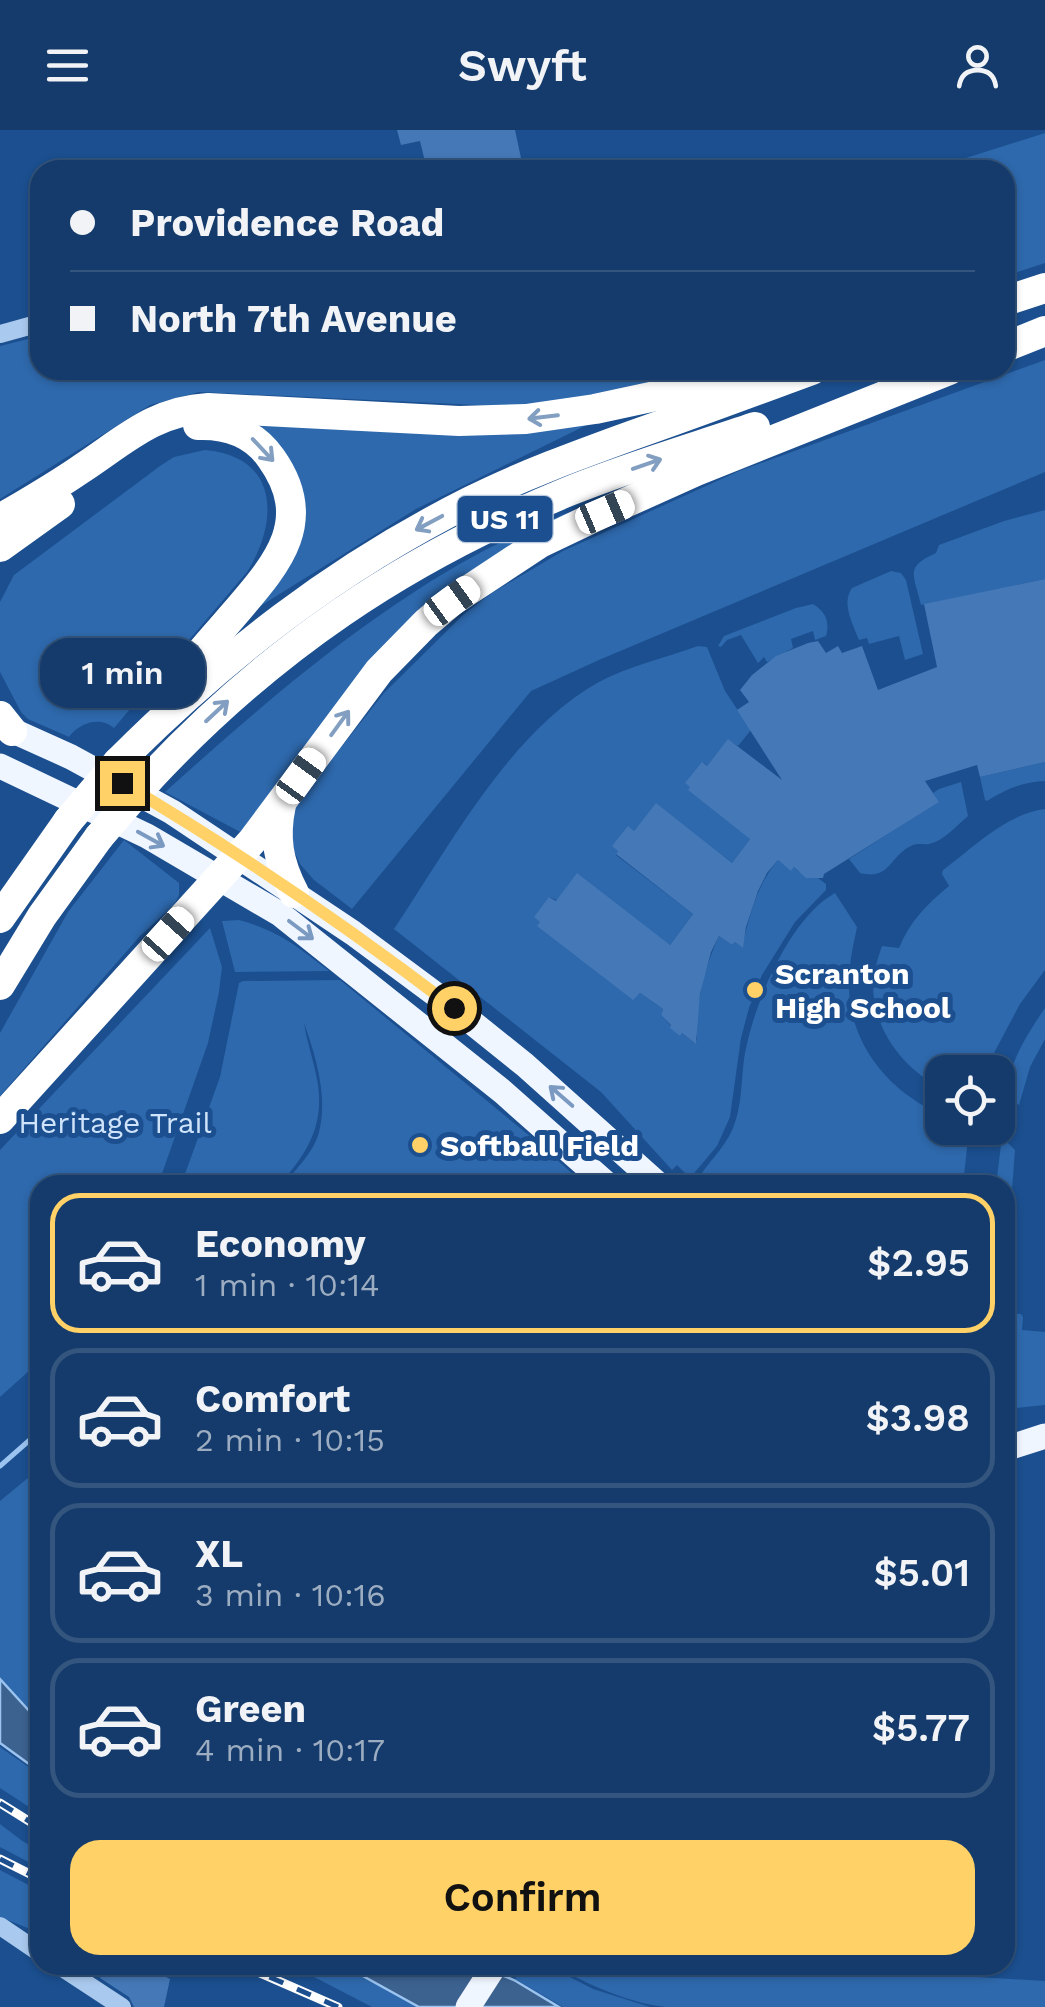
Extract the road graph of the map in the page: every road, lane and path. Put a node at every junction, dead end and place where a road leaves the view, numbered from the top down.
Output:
1 (1045, 288) edge
2 (1015, 298) edge
3 (30, 326) edge
4 (1045, 330) edge
5 (0, 334) edge
6 (1015, 341) edge
7 (728, 380) edge
8 (785, 380) edge
9 (895, 380) edge
10 (923, 380) edge
11 (0, 519) edge
12 (0, 547) edge
13 (4, 724) edge
14 (118, 762) junction
15 (0, 766) edge
16 (282, 802) junction
17 (229, 867) junction
18 (294, 892) junction
19 (0, 918) edge
20 (0, 985) edge
21 (0, 1119) edge
22 (597, 1175) edge
23 (648, 1175) edge
24 (1045, 1436) edge
25 (1015, 1439) edge
26 (1015, 1446) edge
27 (0, 1926) edge
28 (30, 1946) edge
29 (73, 1975) edge
30 (489, 1975) edge
31 (122, 2007) edge
32 (468, 2007) edge

1 - 2 highway
3 - 5 street
4 - 6 highway
7 -> 11 highway
8 -> 14 highway, US 11
20 -> 9 highway, US 11, bridge
16 -> 10 highway
12 -> 14 highway
13 - 17 main road
14 - 19 highway, US 11, bridge
15 -> 17 main road
16 - 17 highway
16 - 18 highway
17 - 18 main road
17 - 21 highway
17 -> 22 main road
23 -> 18 main road
24 - 25 main road
24 - 26 main road
27 - 28 street
29 - 31 street
30 - 32 main road

